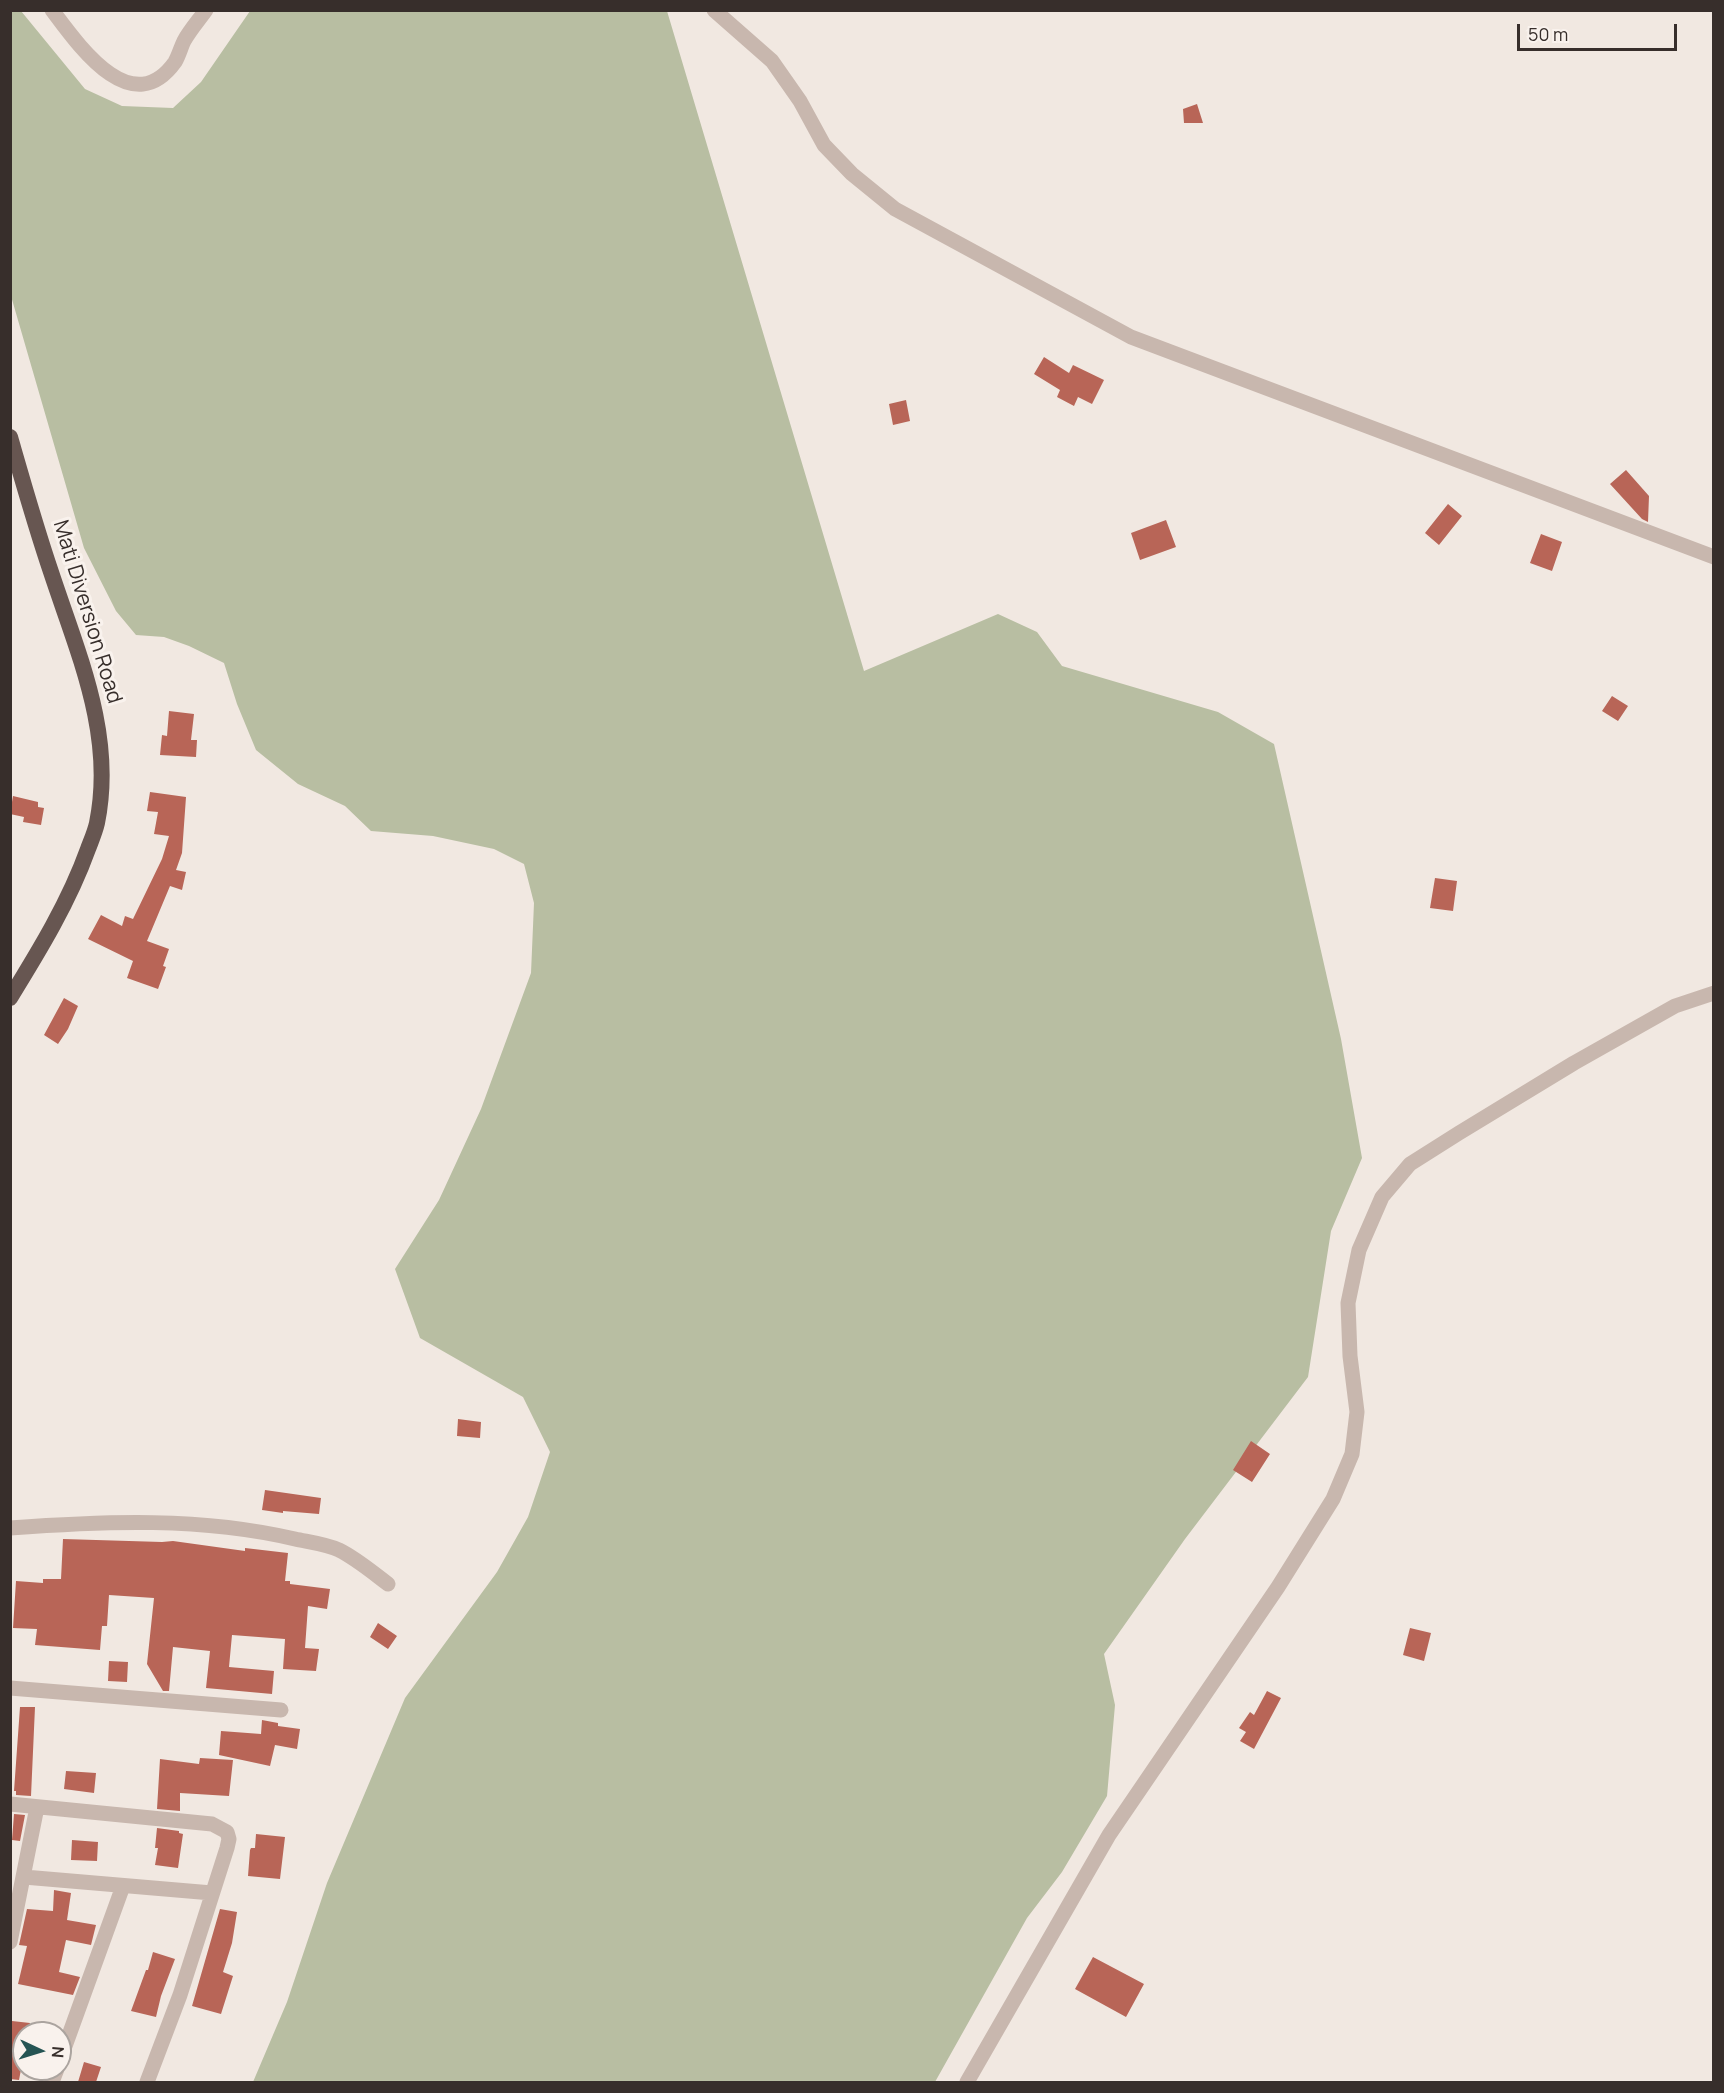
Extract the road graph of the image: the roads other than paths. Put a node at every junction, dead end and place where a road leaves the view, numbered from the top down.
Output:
1 (52, 10) edge
2 (206, 10) edge
3 (714, 10) edge
4 (10, 437) edge
5 (1713, 557) edge
6 (1713, 993) edge
7 (10, 998) edge
8 (10, 1528) edge
9 (388, 1584) dead end
10 (10, 1688) edge
11 (281, 1710) dead end
12 (10, 1804) edge
13 (37, 1807) junction
14 (24, 1877) junction
15 (123, 1886) junction
16 (212, 1893) junction
17 (10, 1942) edge
18 (72, 2027) edge
19 (147, 2082) edge
20 (967, 2082) edge

1 - 2 street
3 - 5 street
4 - 7 highway, Mati Diversion Road
6 - 20 street
8 - 9 street
10 - 11 street
12 - 13 street
13 - 14 street
13 - 16 street
14 - 15 street
14 - 17 street
15 - 16 street
15 - 18 street
16 - 19 street

